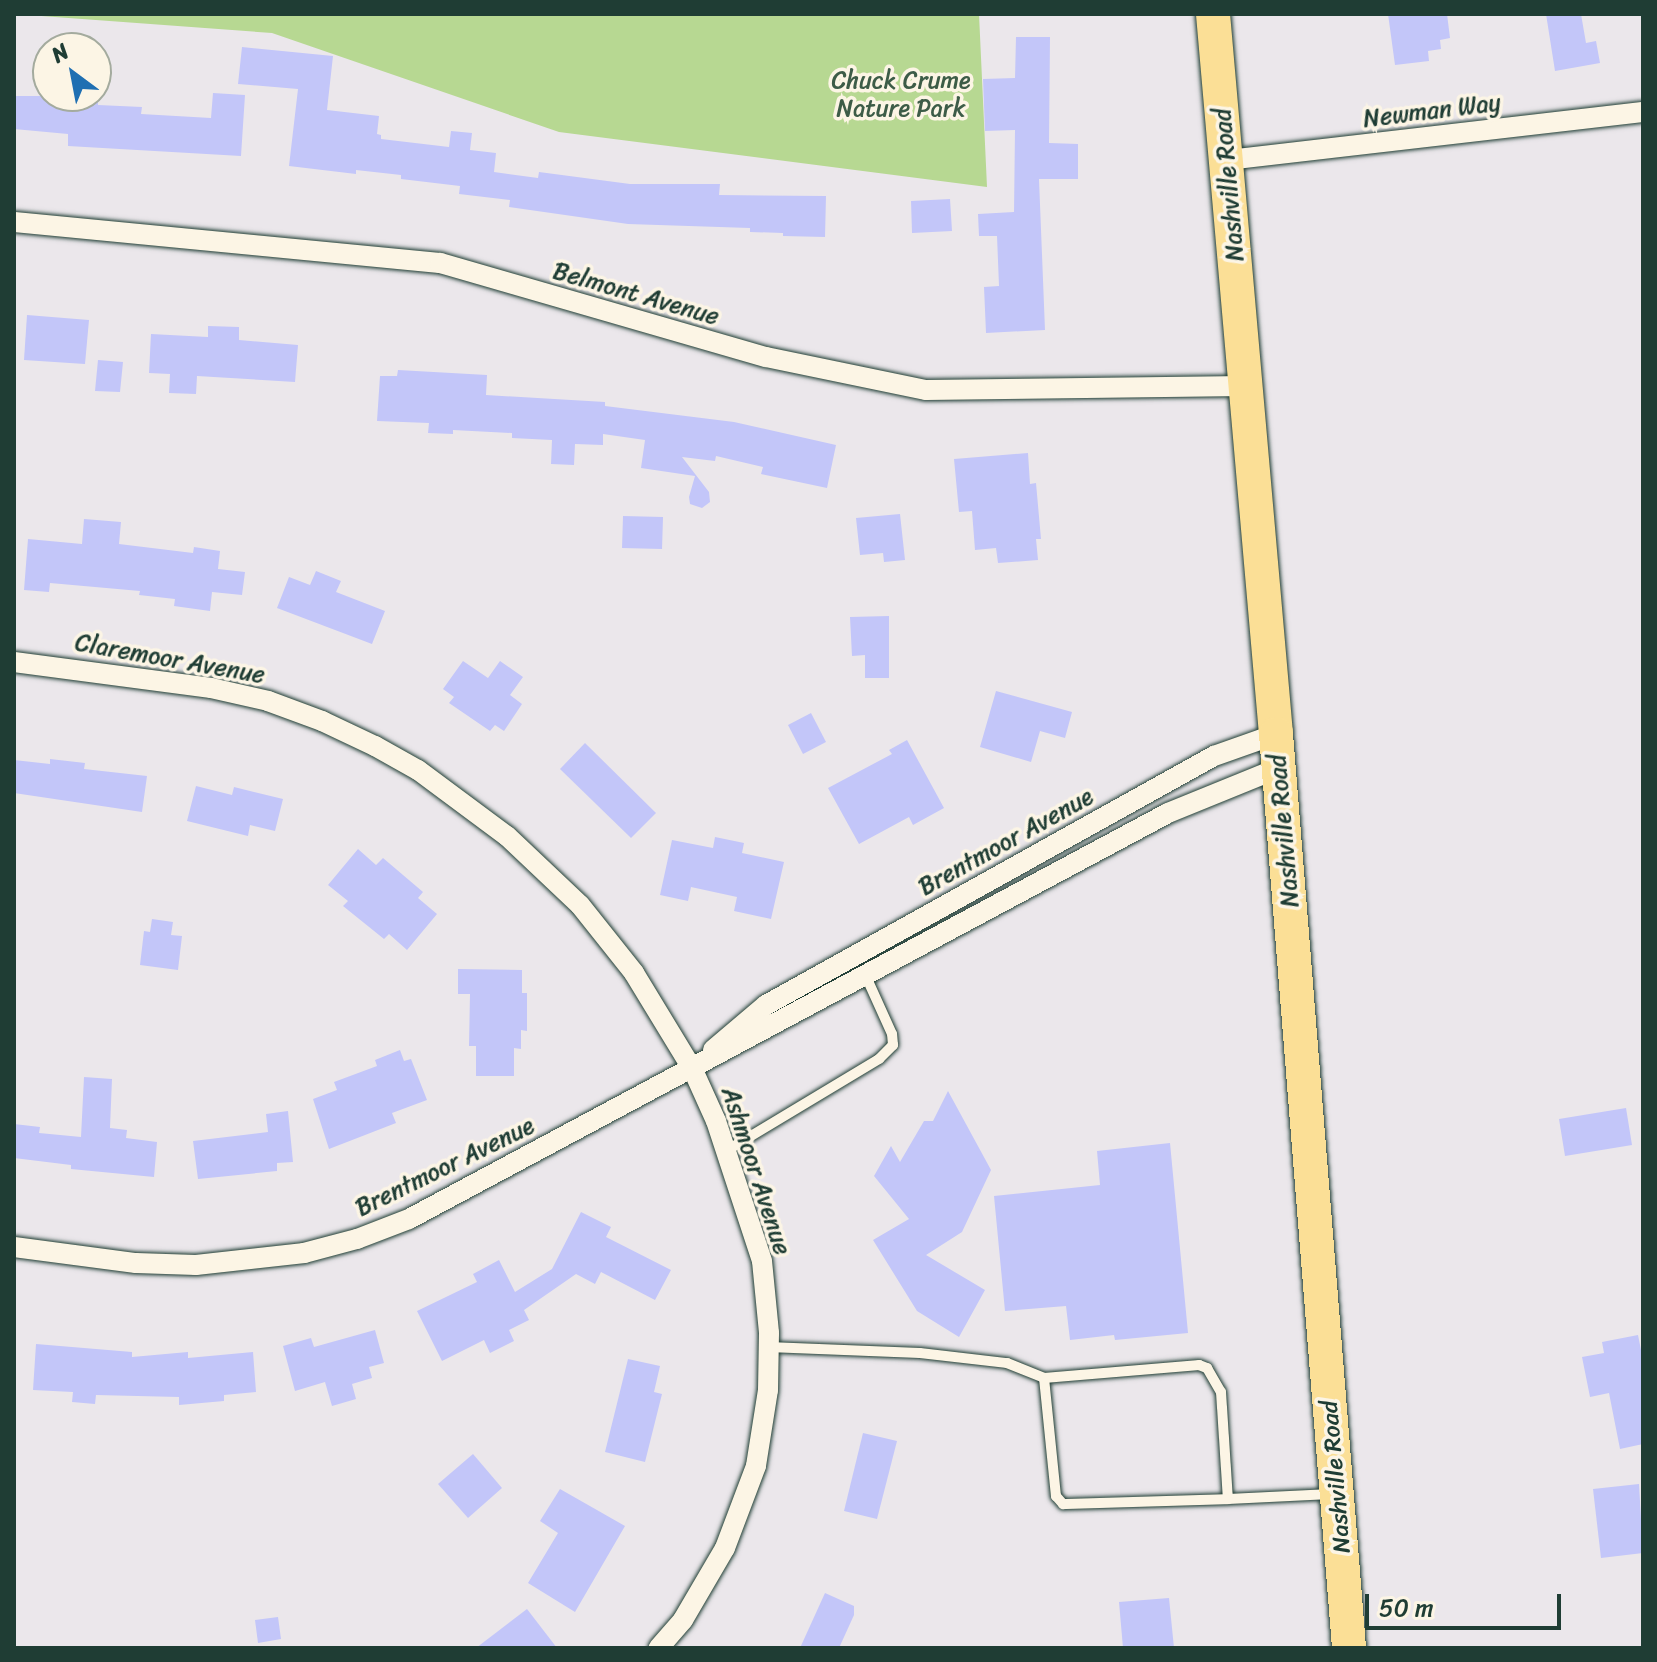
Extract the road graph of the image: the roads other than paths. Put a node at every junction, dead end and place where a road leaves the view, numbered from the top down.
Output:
1 (1213, 14) edge
2 (1643, 112) edge
3 (1228, 160) junction
4 (14, 222) edge
5 (1245, 386) junction
6 (14, 662) edge
7 (1277, 751) junction
8 (856, 955) junction
9 (866, 976) junction
10 (693, 1070) junction
11 (726, 1151) junction
12 (14, 1247) edge
13 (768, 1347) junction
14 (1044, 1378) junction
15 (1337, 1494) junction
16 (1228, 1499) junction
17 (659, 1648) edge
18 (1349, 1648) edge

1 - 3 main road, Nashville Road
2 - 3 street, Newman Way
3 - 5 main road, Nashville Road
4 - 5 street, Belmont Avenue
5 - 7 main road, Nashville Road
6 - 10 street, Claremoor Avenue
7 - 8 street, Brentmoor Avenue
7 - 9 street, Brentmoor Avenue
7 - 15 main road, Nashville Road
8 - 9 lane
8 - 10 street, Brentmoor Avenue
9 - 10 street, Brentmoor Avenue
9 - 11 lane
10 - 11 street, Ashmoor Avenue
10 - 12 street, Brentmoor Avenue
11 - 13 street, Ashmoor Avenue
13 - 14 lane
13 - 17 street, Ashmoor Avenue
14 - 16 lane
14 - 16 lane
15 - 16 lane
15 - 18 main road, Nashville Road

